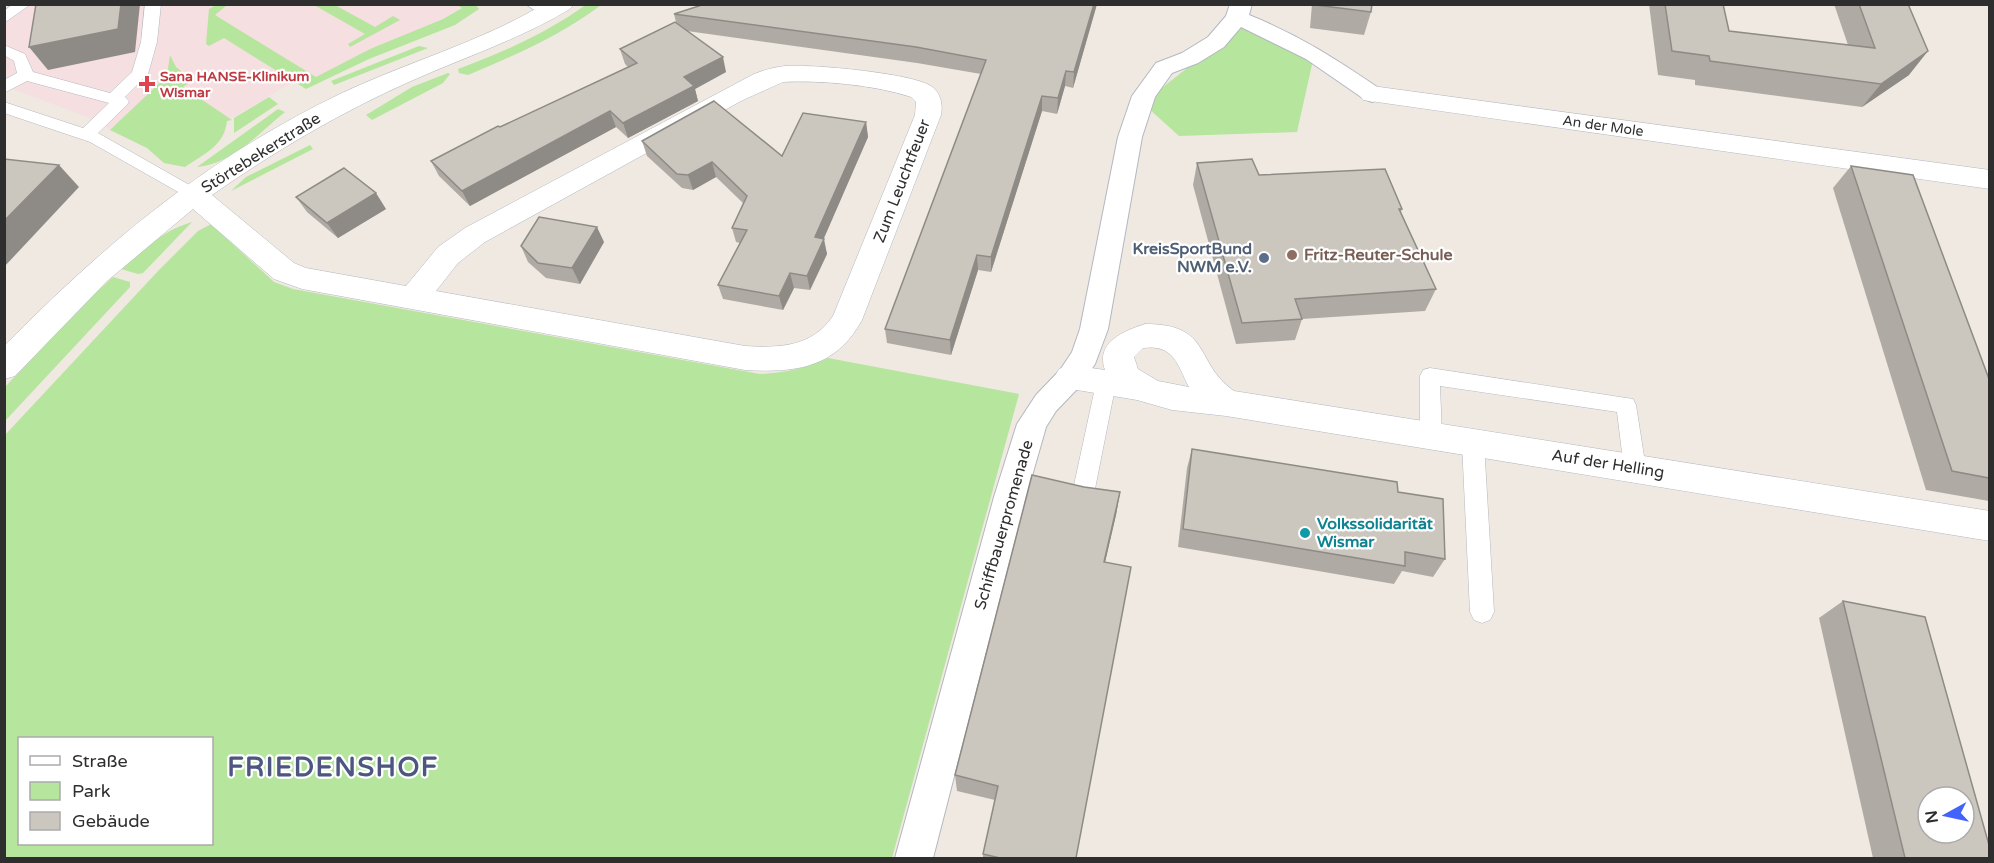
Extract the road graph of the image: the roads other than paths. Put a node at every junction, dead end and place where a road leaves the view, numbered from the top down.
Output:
1 (24, 4) edge
2 (153, 4) edge
3 (547, 7) edge
4 (1239, 11) edge
5 (4, 18) edge
6 (4, 50) edge
7 (25, 75) junction
8 (4, 88) edge
9 (1372, 94) joint
10 (113, 99) junction
11 (4, 107) edge
12 (86, 134) junction
13 (1989, 180) edge
14 (194, 195) junction
15 (413, 298) junction
16 (4, 367) edge
17 (1070, 378) junction
18 (1106, 383) junction
19 (1141, 388) junction
20 (1226, 403) junction
21 (1431, 436) junction
22 (1473, 443) junction
23 (1635, 469) junction
24 (1082, 500) edge
25 (1989, 526) edge
26 (1482, 612) dead end
27 (914, 858) edge

1 - 5 lane
2 - 10 lane
3 - 14 street, Störtebekerstraße
4 - 9 street, An der Mole
4 - 17 street, Schiffbauerpromenade
6 - 7 lane
7 - 8 lane
7 - 10 lane
9 - 13 street, An der Mole
10 - 12 lane
11 - 12 lane
12 - 14 lane
14 - 15 street, Zum Leuchtfeuer
14 - 16 street, Störtebekerstraße
15 - 15 street, Zum Leuchtfeuer
17 - 18 street, Auf der Helling
17 - 27 street, Schiffbauerpromenade
18 - 19 street, Auf der Helling
18 - 24 lane
19 - 20 street, Auf der Helling
19 - 20 street
20 - 21 street, Auf der Helling
21 - 22 street, Auf der Helling
21 - 23 lane
22 - 23 street, Auf der Helling
22 - 26 lane
23 - 25 street, Auf der Helling

